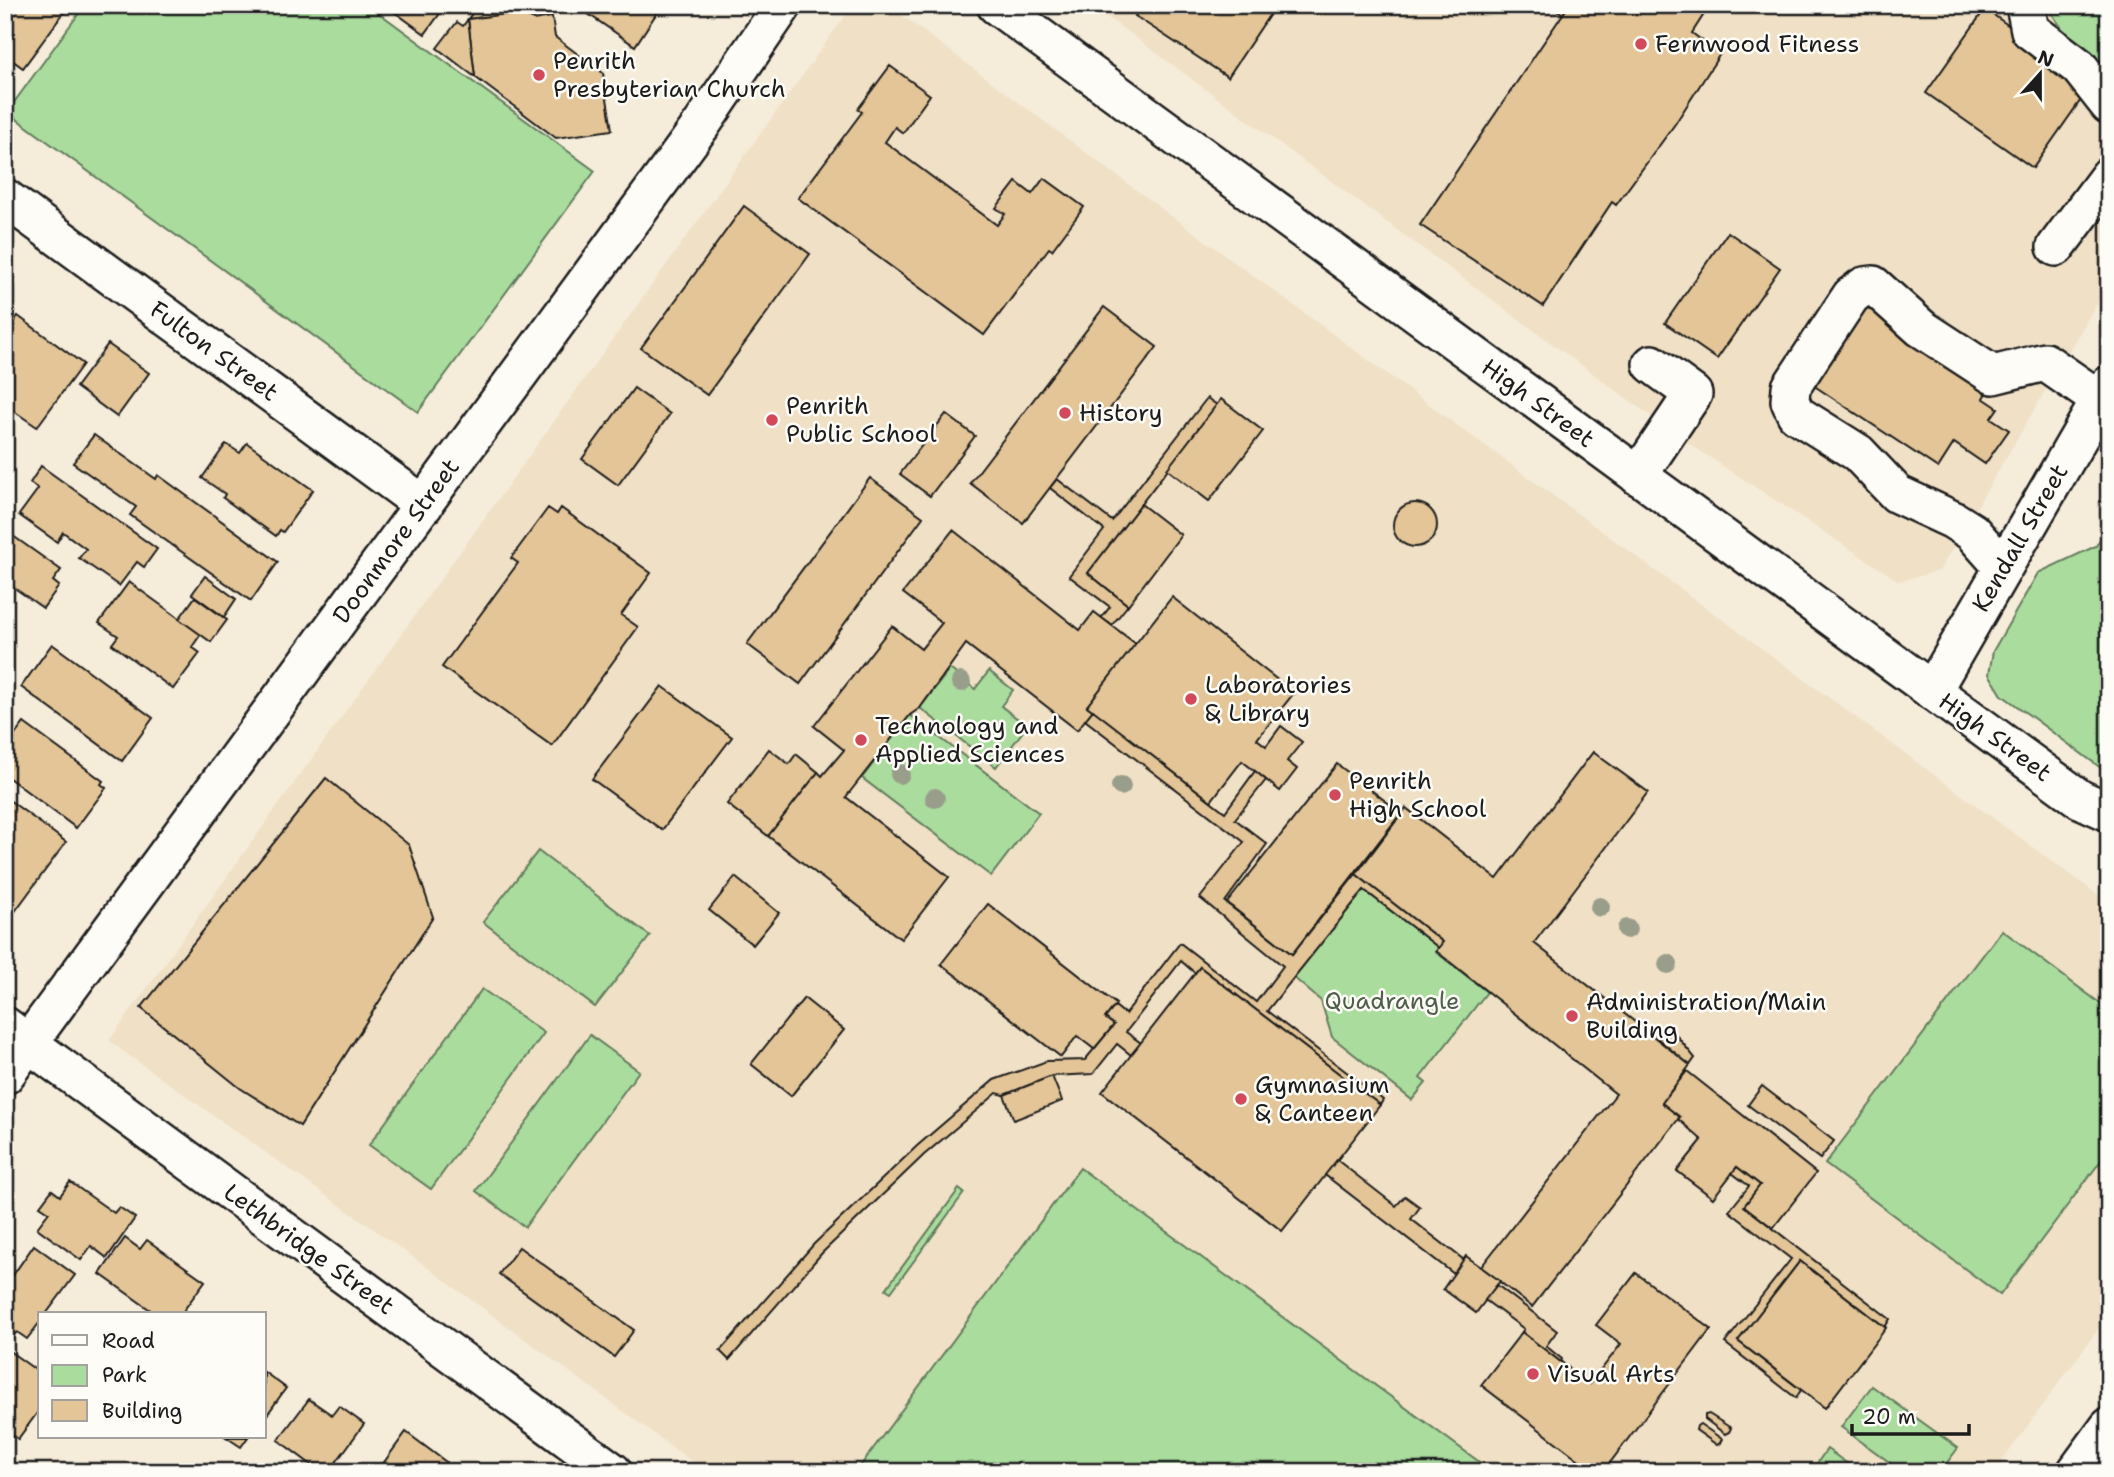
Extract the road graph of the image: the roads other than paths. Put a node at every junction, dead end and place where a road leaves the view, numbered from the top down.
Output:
1 (783, 5) edge
2 (996, 5) edge
3 (2025, 5) edge
4 (2109, 105) edge
5 (2109, 176) edge
6 (5, 198) edge
7 (2056, 247) dead end
8 (1652, 364) dead end
9 (2105, 392) edge
10 (1638, 476) junction
11 (424, 505) junction
12 (2003, 567) junction
13 (1932, 691) junction
14 (2094, 806) edge
15 (2109, 837) edge
16 (17, 1035) edge
17 (5, 1075) edge
18 (2109, 1427) edge
19 (613, 1472) edge
20 (2076, 1472) edge

1 - 11 street, Doonmore Street
2 - 10 street, High Street
3 - 4 street
5 - 7 street
6 - 11 street, Fulton Street
8 - 10 street
9 - 12 street, Kendall Street
9 - 12 street
10 - 13 street, High Street
11 - 16 street, Doonmore Street
12 - 13 street, Kendall Street
13 - 14 street, High Street
14 - 15 street, High Street
16 - 17 street, Doonmore Street
16 - 19 street, Lethbridge Street
18 - 20 street

